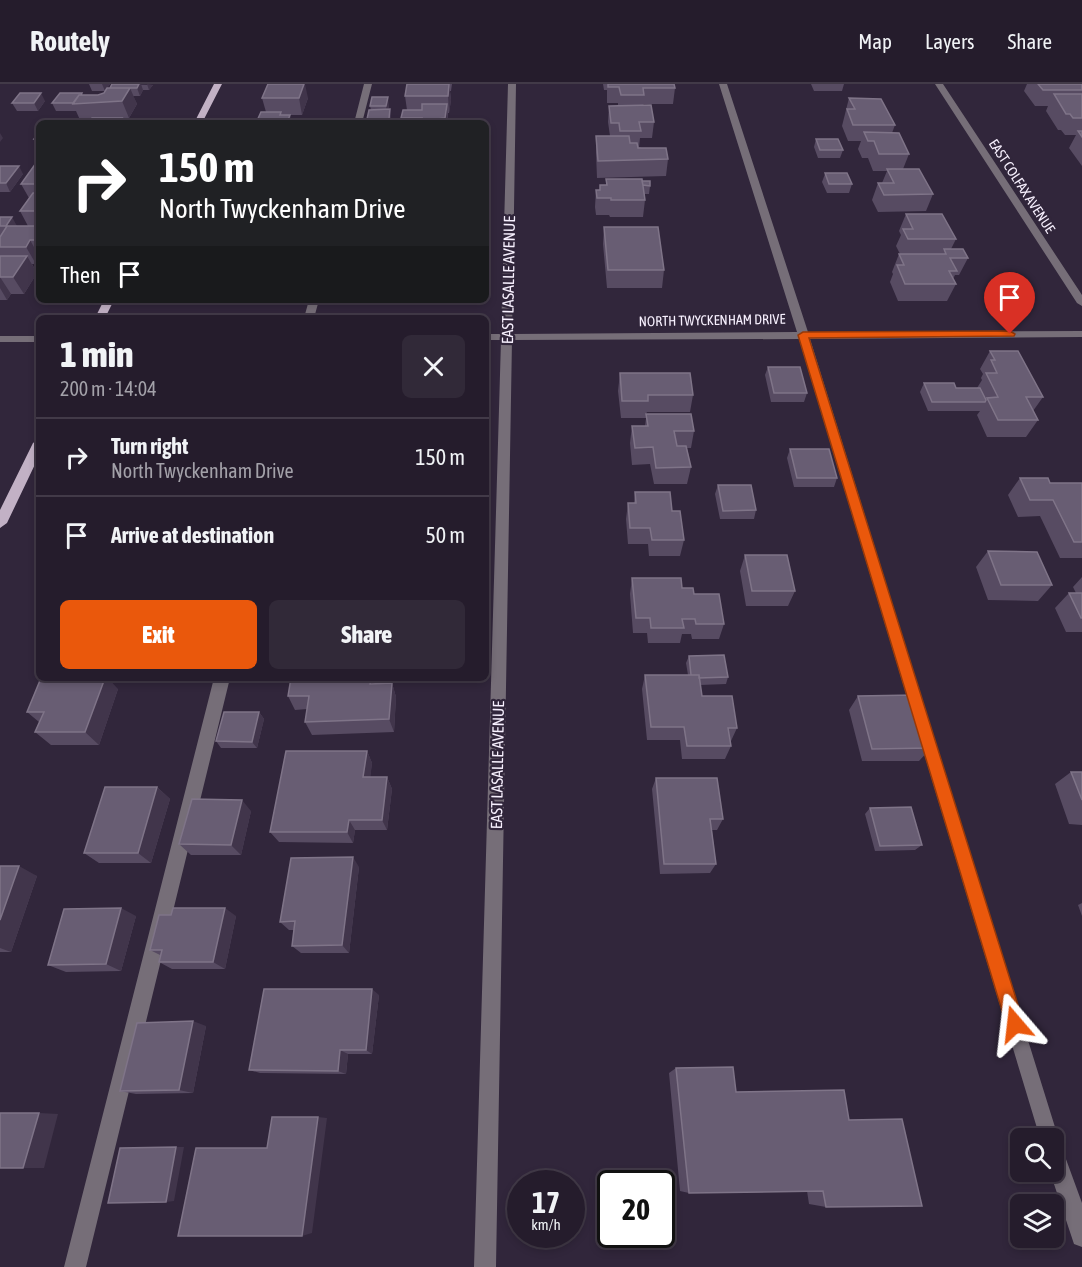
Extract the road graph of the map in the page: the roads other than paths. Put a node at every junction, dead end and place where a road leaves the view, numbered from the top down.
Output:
1 (218, 84) edge
2 (368, 84) edge
3 (512, 84) edge
4 (723, 84) edge
5 (939, 84) edge
6 (200, 120) edge
7 (359, 120) edge
8 (1082, 303) edge
9 (1082, 334) edge
10 (803, 335) junction
11 (489, 337) edge
12 (507, 337) junction
13 (0, 339) edge
14 (36, 339) edge
15 (36, 448) edge
16 (0, 523) edge
17 (221, 681) edge
18 (1047, 1128) edge
19 (1064, 1181) edge
20 (1082, 1236) edge
21 (75, 1267) edge
22 (485, 1267) edge

1 - 6 main road
2 - 7 street
3 - 12 street, EAST LASALLE AVENUE
4 - 10 street
5 - 8 street, EAST COLFAX AVENUE
9 - 10 street, NORTH TWYCKENHAM DRIVE
10 - 12 street, NORTH TWYCKENHAM DRIVE
10 - 18 street
11 - 12 street, NORTH TWYCKENHAM DRIVE
12 - 22 street, EAST LASALLE AVENUE
13 - 14 street
15 - 16 main road
17 - 21 street
19 - 20 street

